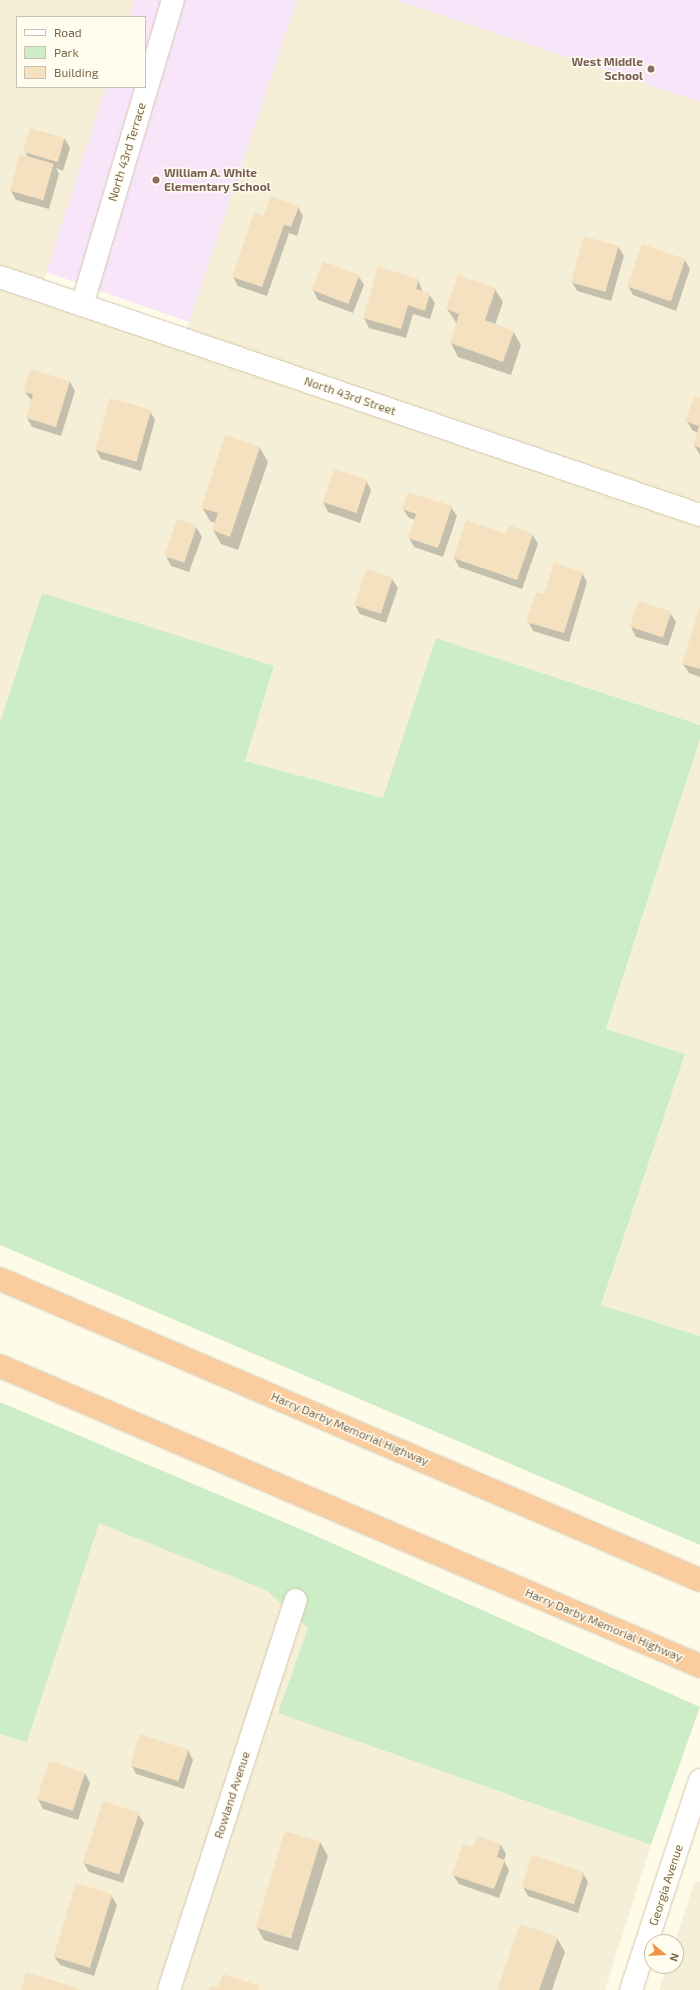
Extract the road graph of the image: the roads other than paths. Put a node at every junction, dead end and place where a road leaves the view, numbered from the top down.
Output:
1 (173, 0) edge
2 (0, 277) edge
3 (82, 305) junction
4 (700, 515) edge
5 (0, 1279) edge
6 (0, 1366) edge
7 (700, 1580) edge
8 (296, 1600) dead end
9 (700, 1666) edge
10 (700, 1780) edge
11 (169, 1990) edge
12 (631, 1990) edge

1 - 3 street, North 43rd Terrace
2 - 3 street, North 43rd Street
3 - 4 street, North 43rd Street
5 - 7 highway, Harry Darby Memorial Highway
6 - 9 highway, Harry Darby Memorial Highway
8 - 11 street, Rowland Avenue
10 - 12 street, Georgia Avenue

